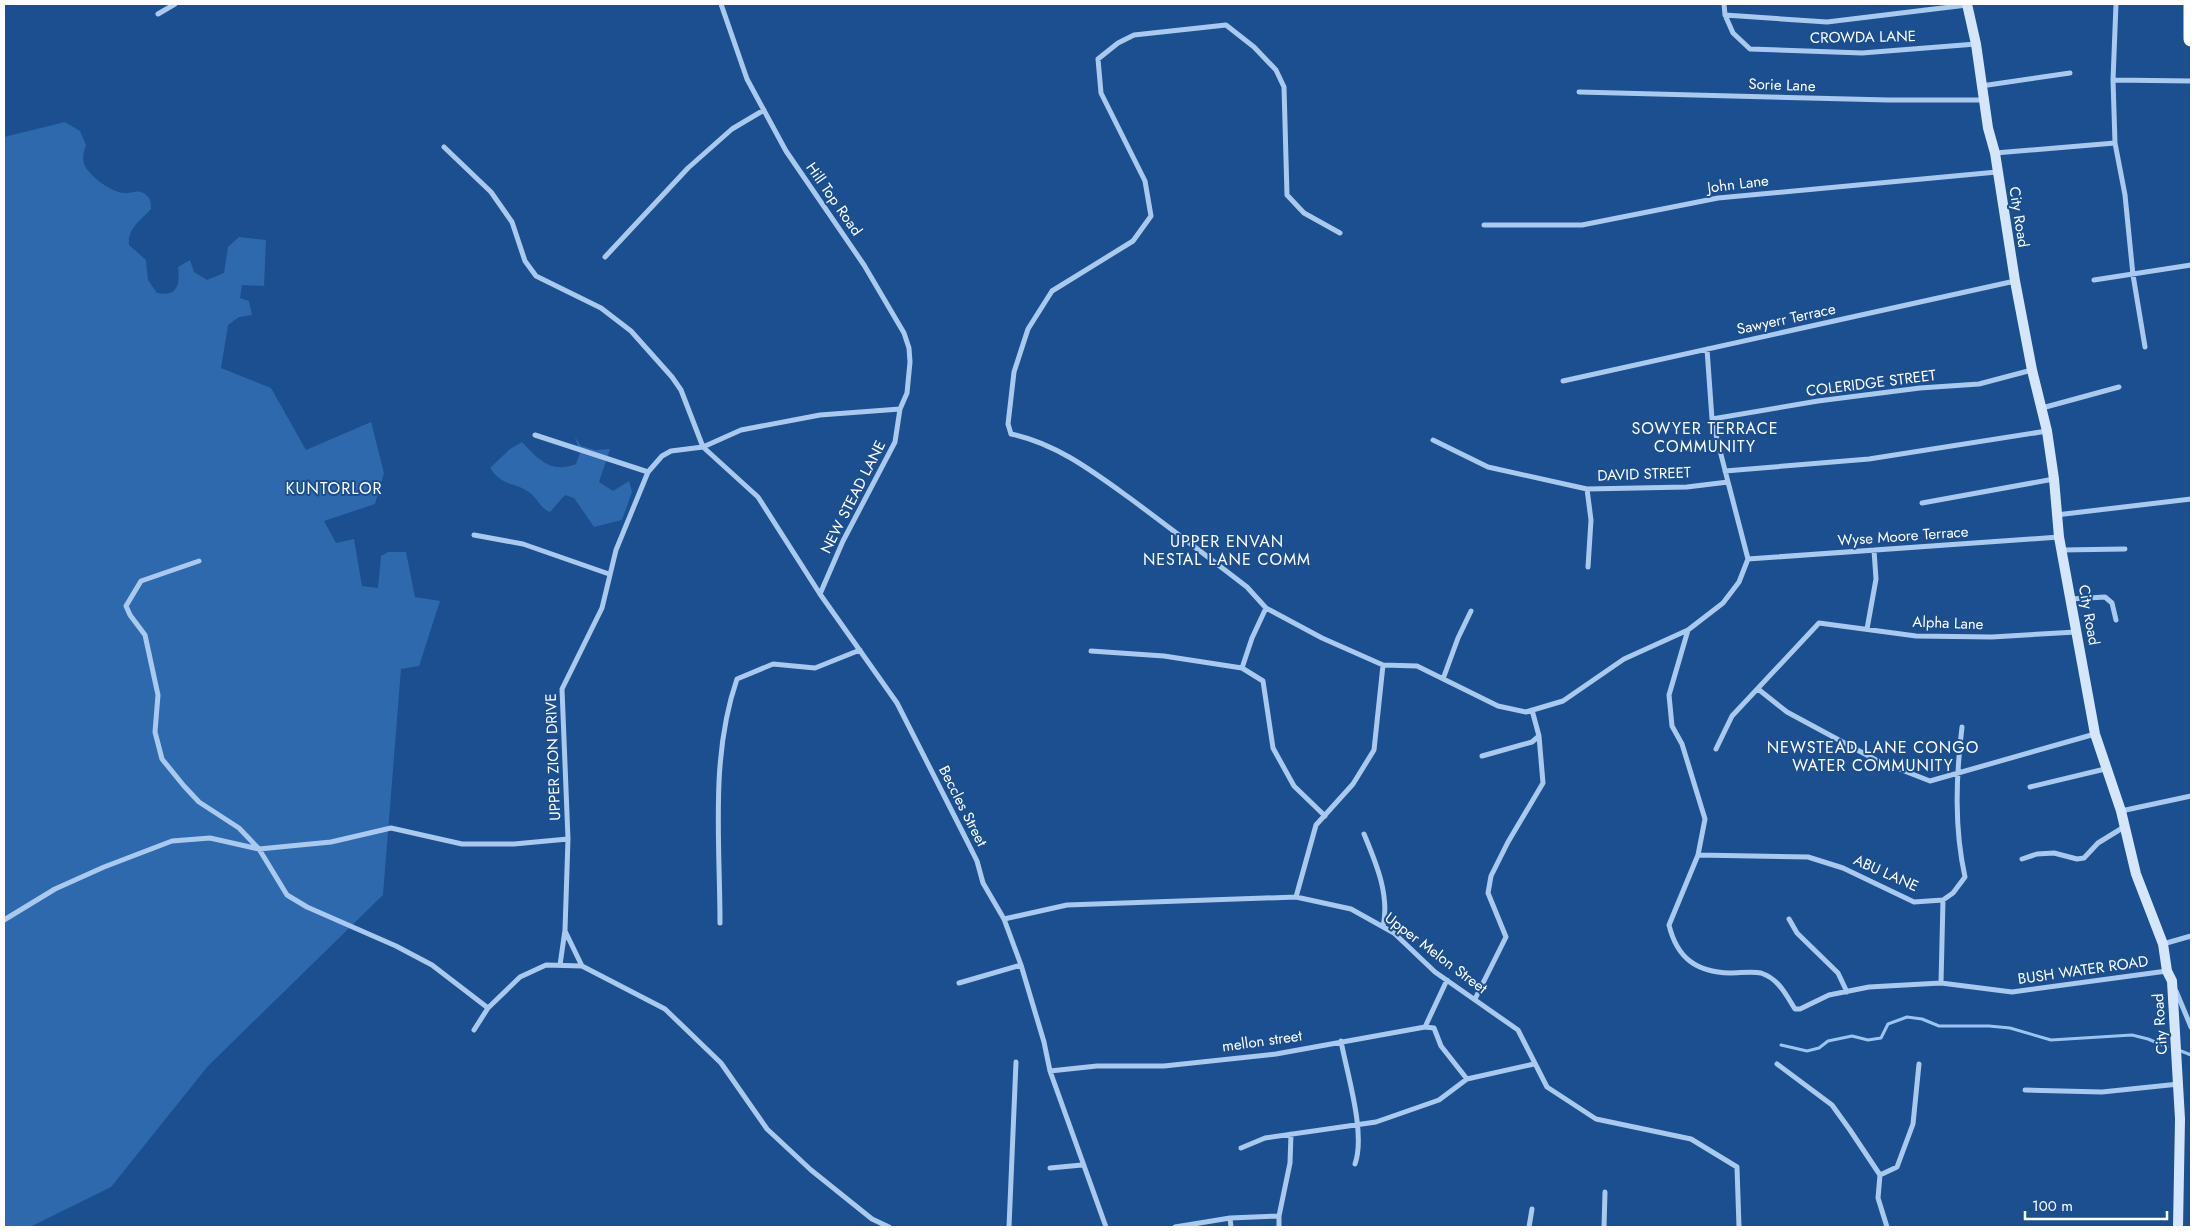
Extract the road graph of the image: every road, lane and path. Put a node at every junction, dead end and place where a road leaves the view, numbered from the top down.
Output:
1 (175, 4) edge
2 (721, 4) edge
3 (1724, 4) edge
4 (1967, 4) edge
5 (2116, 4) edge
6 (2191, 4) edge
7 (158, 14) dead end
8 (1724, 15) junction
9 (2191, 39) edge
10 (1976, 44) junction
11 (2070, 73) dead end
12 (2113, 80) junction
13 (2191, 81) edge
14 (1981, 86) junction
15 (1580, 92) dead end
16 (1985, 100) junction
17 (764, 110) junction
18 (2115, 143) junction
19 (444, 147) dead end
20 (1995, 153) junction
21 (1996, 172) junction
22 (1484, 226) dead end
23 (1340, 233) dead end
24 (605, 257) dead end
25 (2191, 265) edge
26 (2133, 275) junction
27 (2015, 280) junction
28 (2094, 280) dead end
29 (2144, 348) dead end
30 (1706, 349) junction
31 (2032, 370) junction
32 (1563, 381) dead end
33 (2119, 387) dead end
34 (2042, 408) junction
35 (900, 409) junction
36 (1712, 419) junction
37 (2047, 431) junction
38 (535, 435) dead end
39 (1433, 440) dead end
40 (703, 447) junction
41 (1725, 471) junction
42 (648, 472) junction
43 (2054, 479) junction
44 (1728, 482) junction
45 (1587, 488) junction
46 (2191, 499) edge
47 (1922, 503) dead end
48 (2056, 515) junction
49 (474, 535) dead end
50 (2060, 537) junction
51 (2125, 549) dead end
52 (1874, 550) junction
53 (2062, 550) junction
54 (1748, 559) junction
55 (199, 561) dead end
56 (1588, 567) dead end
57 (609, 574) junction
58 (820, 594) junction
59 (2071, 599) junction
60 (1266, 608) junction
61 (1471, 611) dead end
62 (2116, 620) dead end
63 (1867, 629) junction
64 (1688, 630) junction
65 (2077, 632) junction
66 (860, 650) junction
67 (1091, 651) dead end
68 (1383, 665) junction
69 (1242, 668) junction
70 (1443, 679) junction
71 (1758, 689) junction
72 (1532, 710) junction
73 (1962, 727) dead end
74 (2095, 734) junction
75 (1539, 736) junction
76 (1716, 749) dead end
77 (1482, 756) dead end
78 (2105, 769) junction
79 (1956, 775) junction
80 (2030, 787) dead end
81 (2191, 796) edge
82 (2121, 811) junction
83 (1324, 816) junction
84 (2125, 827) junction
85 (1364, 834) dead end
86 (568, 840) junction
87 (259, 848) junction
88 (1698, 855) junction
89 (2022, 859) dead end
90 (1296, 898) junction
91 (1943, 900) junction
92 (1004, 919) junction
93 (1789, 919) dead end
94 (4, 920) edge
95 (720, 923) dead end
96 (1383, 927) junction
97 (565, 930) junction
98 (2191, 936) edge
99 (2163, 944) junction
100 (560, 965) junction
101 (1021, 965) junction
102 (582, 966) junction
103 (2170, 976) junction
104 (1448, 980) junction
105 (959, 983) dead end
106 (1941, 983) junction
107 (1847, 992) junction
108 (1475, 999) junction
109 (488, 1008) junction
110 (1425, 1027) junction
111 (2191, 1027) edge
112 (474, 1030) dead end
113 (1340, 1041) junction
114 (1016, 1062) dead end
115 (1534, 1064) junction
116 (1777, 1064) dead end
117 (1918, 1064) dead end
118 (1050, 1071) junction
119 (1467, 1079) junction
120 (2179, 1084) junction
121 (2025, 1090) dead end
122 (1358, 1126) junction
123 (1290, 1134) junction
124 (1241, 1148) dead end
125 (1355, 1164) dead end
126 (1082, 1165) junction
127 (1050, 1168) dead end
128 (1880, 1175) junction
129 (1605, 1192) dead end
130 (1532, 1208) dead end
131 (1279, 1216) junction
132 (1230, 1218) junction
133 (889, 1227) edge
134 (1009, 1227) edge
135 (1106, 1227) edge
136 (1175, 1227) edge
137 (1231, 1227) edge
138 (1279, 1227) edge
139 (1528, 1227) edge
140 (1604, 1227) edge
141 (1739, 1227) edge
142 (1887, 1227) edge
143 (2178, 1227) edge

1 - 7 street
2 - 17 street, Hill Top Road
3 - 8 street
4 - 8 street
4 - 10 main road, City Road
5 - 12 street
6 - 9 highway
8 - 10 street, CROWDA LANE
10 - 14 main road, City Road
11 - 14 street
12 - 13 street
12 - 18 street
14 - 16 main road, City Road
15 - 16 street, Sorie Lane
16 - 20 main road, City Road
17 - 24 street
17 - 35 street, Hill Top Road
18 - 20 street
18 - 26 street
19 - 40 street
20 - 21 main road, City Road
21 - 22 street, John Lane
21 - 27 main road, City Road
23 - 60 street
25 - 26 street
26 - 28 street
26 - 29 street
27 - 30 street, Sawyerr Terrace
27 - 31 main road, City Road
30 - 32 street, Sawyerr Terrace
30 - 36 street
31 - 34 main road, City Road
31 - 36 street, COLERIDGE STREET
33 - 34 street
34 - 37 main road, City Road
35 - 40 street, UPPER ZION DRIVE
35 - 58 street, NEW STEAD LANE
36 - 41 street
37 - 41 street
37 - 43 main road, City Road
38 - 42 street
39 - 45 street, DAVID STREET
40 - 42 street, UPPER ZION DRIVE
40 - 58 street, Beccles Street
41 - 44 street
42 - 57 street, UPPER ZION DRIVE
43 - 47 street
43 - 48 main road, City Road
44 - 45 street, DAVID STREET
44 - 54 street
45 - 56 street
46 - 48 street
48 - 50 main road, City Road
49 - 57 street
50 - 52 street, Wyse Moore Terrace
50 - 53 main road, City Road
51 - 53 street
52 - 54 street, Wyse Moore Terrace
52 - 63 street
53 - 59 main road, City Road
54 - 64 street
55 - 87 street
57 - 86 street, UPPER ZION DRIVE
58 - 66 street, Beccles Street
59 - 62 street
59 - 65 main road, City Road
60 - 68 street
60 - 69 street
61 - 70 street
63 - 65 street, Alpha Lane
63 - 71 street, Alpha Lane
64 - 72 street
64 - 88 street, BUSH WATER ROAD
65 - 74 main road, City Road
66 - 92 street, Beccles Street
66 - 95 street
67 - 69 street
68 - 70 street
68 - 83 street
69 - 83 street
70 - 72 street
71 - 76 street
71 - 79 street
72 - 75 street
73 - 79 street
74 - 78 main road, City Road
74 - 79 street
75 - 77 street
75 - 108 street
78 - 80 street
78 - 82 main road, City Road
79 - 91 street
81 - 82 street
82 - 84 main road, City Road
83 - 90 street
84 - 89 street
84 - 99 main road, City Road
85 - 96 street
86 - 87 street
86 - 97 street, UPPER ZION DRIVE
87 - 94 street
87 - 109 street
88 - 91 street, ABU LANE
88 - 107 street, BUSH WATER ROAD
90 - 92 street, Upper Melon Street
90 - 96 street, Upper Melon Street
91 - 106 street
92 - 101 street, Beccles Street
93 - 107 street
96 - 104 street, Upper Melon Street
97 - 100 street, UPPER ZION DRIVE
97 - 102 street
98 - 99 street
99 - 103 main road, City Road
100 - 102 street
100 - 109 street
101 - 105 street
101 - 118 street, Beccles Street
102 - 133 street
103 - 106 street, BUSH WATER ROAD
103 - 111 street
103 - 120 main road, City Road
104 - 108 street, Upper Melon Street
104 - 110 street
106 - 107 street, BUSH WATER ROAD
108 - 115 street, Upper Melon Street
109 - 112 street
110 - 113 street, mellon street
110 - 119 street
113 - 118 street, mellon street
113 - 122 street
114 - 134 street
115 - 119 street
115 - 141 street, Upper Melon Street
116 - 128 street
117 - 128 street
118 - 126 street, Beccles Street
119 - 122 street
120 - 121 street
120 - 143 main road, City Road
122 - 123 street
122 - 125 street
123 - 124 street
123 - 131 street
126 - 127 street
126 - 135 street, Beccles Street
128 - 142 street
129 - 140 street
130 - 139 street
131 - 132 street
131 - 138 street
132 - 136 street
132 - 137 street

